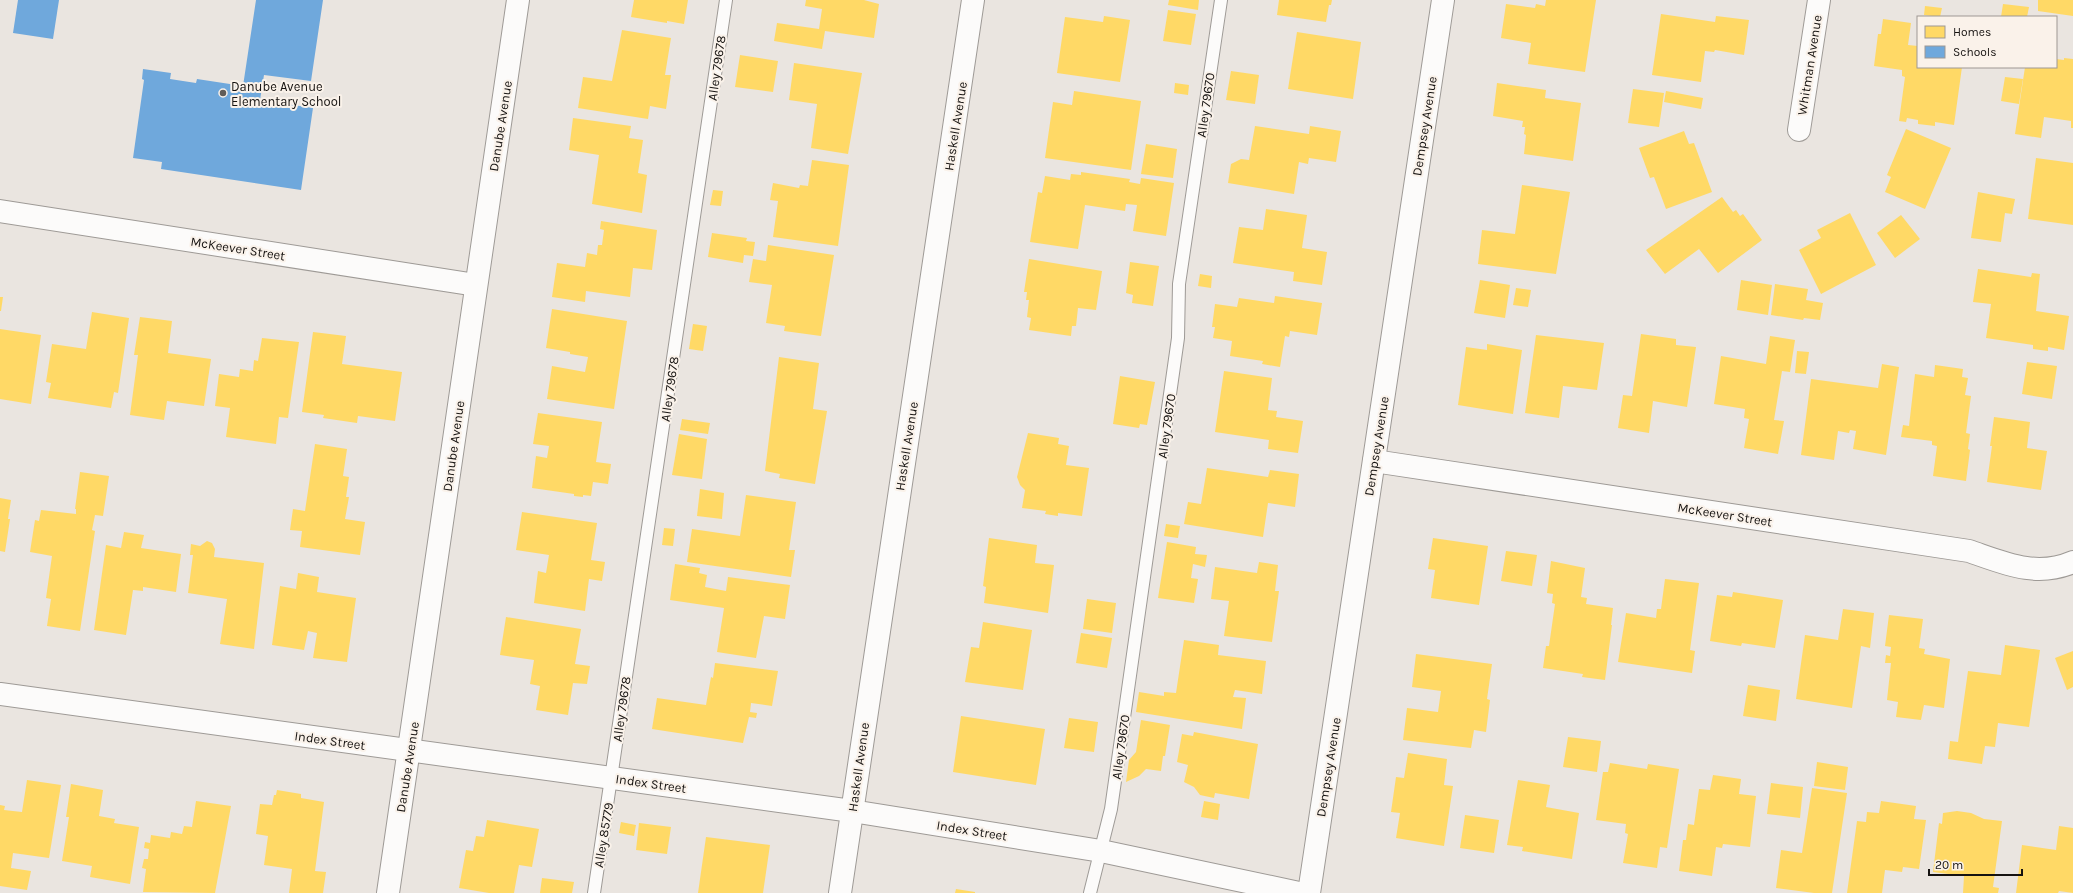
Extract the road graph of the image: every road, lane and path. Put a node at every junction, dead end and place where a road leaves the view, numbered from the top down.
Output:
1 (518, 0) edge
2 (726, 0) edge
3 (974, 0) edge
4 (1221, 0) edge
5 (1444, 0) edge
6 (1819, 0) edge
7 (1798, 130) dead end
8 (0, 211) edge
9 (476, 285) junction
10 (1374, 462) junction
11 (2073, 562) edge
12 (0, 694) edge
13 (410, 752) junction
14 (611, 777) junction
15 (852, 811) junction
16 (1101, 851) junction
17 (388, 893) edge
18 (594, 893) edge
19 (840, 893) edge
20 (1090, 893) edge
21 (1299, 893) edge
22 (1309, 893) edge

1 - 9 street, Danube Avenue
2 - 14 lane, Alley 79678
3 - 15 street, Haskell Avenue
4 - 16 lane, Alley 79670
5 - 10 street, Dempsey Avenue
6 - 7 street, Whitman Avenue
8 - 9 street, McKeever Street
9 - 13 street, Danube Avenue
10 - 11 street, McKeever Street
10 - 22 street, Dempsey Avenue
12 - 13 street, Index Street
13 - 14 street, Index Street
13 - 17 street, Danube Avenue
14 - 15 street, Index Street
14 - 18 lane, Alley 85779
15 - 16 street, Index Street
15 - 19 street, Haskell Avenue
16 - 20 lane, Alley 79670
16 - 21 street, Index Street

